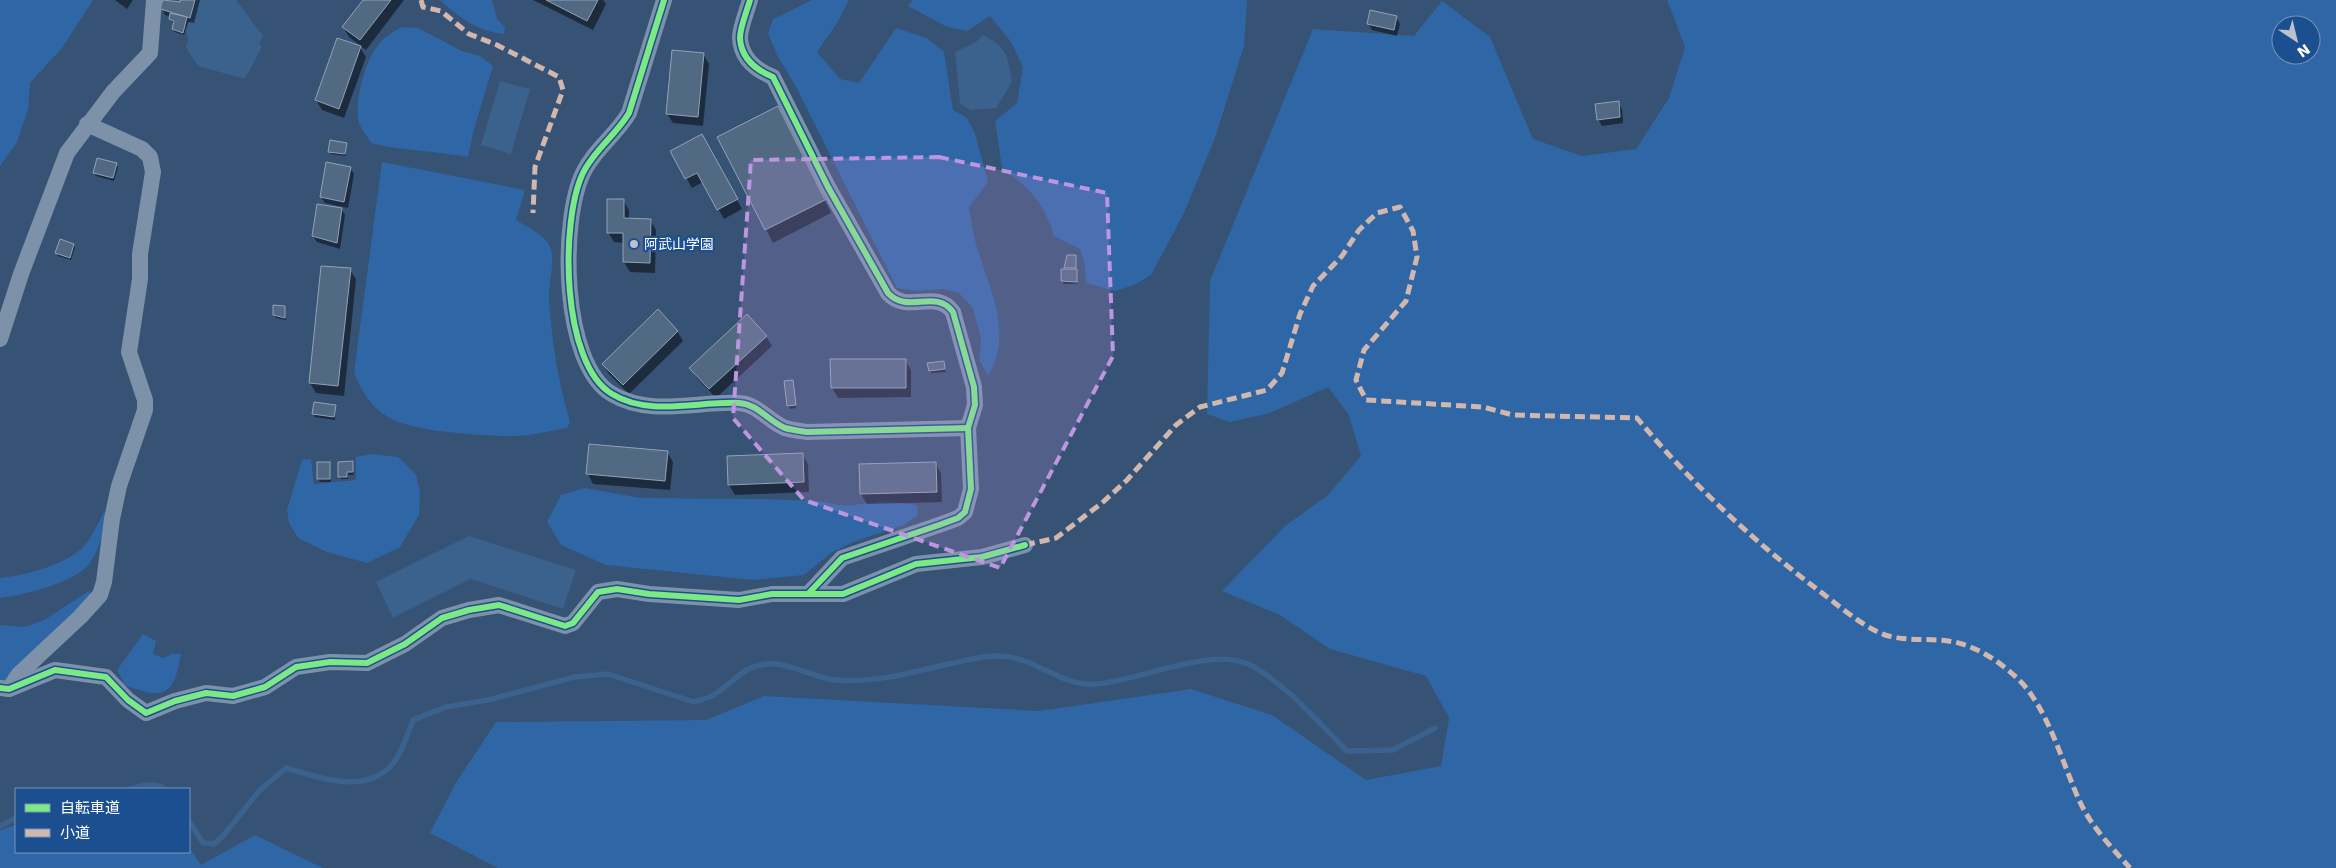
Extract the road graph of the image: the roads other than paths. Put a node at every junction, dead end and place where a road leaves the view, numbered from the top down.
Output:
1 (154, 0) edge
2 (664, 0) edge
3 (750, 0) edge
4 (87, 124) junction
5 (0, 339) edge
6 (968, 428) junction
7 (1025, 545) dead end
8 (808, 594) junction
9 (5, 689) edge

1 - 4 street
2 - 6 street
3 - 6 street
4 - 5 street
4 - 9 street
6 - 8 street
7 - 8 street
8 - 9 street

